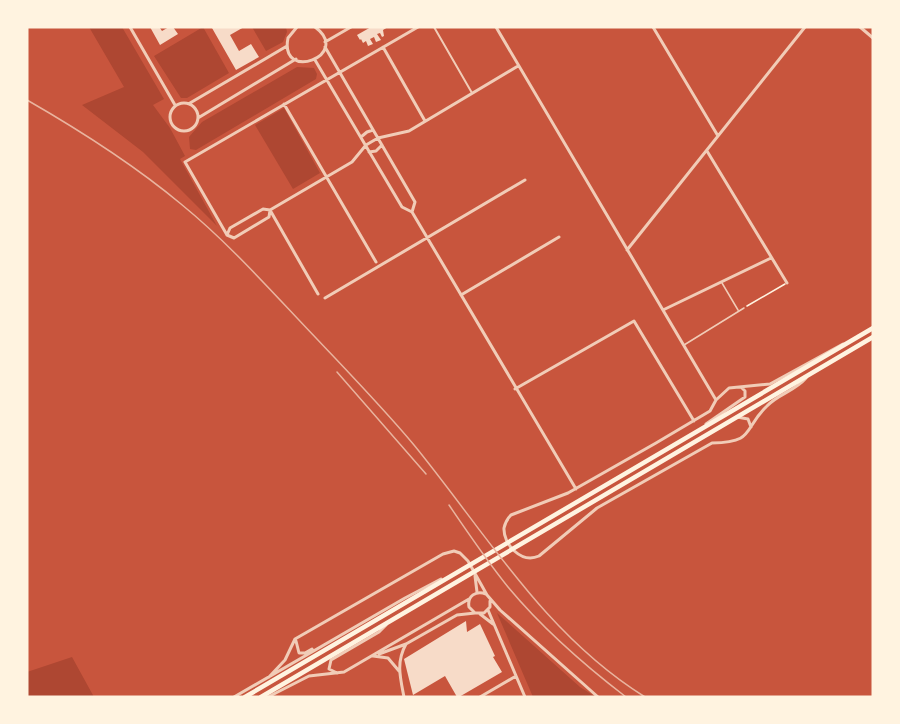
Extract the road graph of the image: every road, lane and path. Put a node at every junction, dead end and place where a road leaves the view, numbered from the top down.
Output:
1 (130, 27) edge
2 (296, 27) edge
3 (351, 27) edge
4 (418, 27) edge
5 (434, 27) edge
6 (495, 27) edge
7 (653, 27) edge
8 (805, 27) edge
9 (860, 27) edge
10 (318, 28) edge
11 (873, 38) edge
12 (325, 45) junction
13 (287, 46) junction
14 (383, 47) junction
15 (296, 60) junction
16 (315, 60) junction
17 (518, 66) junction
18 (340, 73) junction
19 (327, 80) junction
20 (472, 93) junction
21 (190, 104) junction
22 (284, 104) junction
23 (175, 105) junction
24 (198, 118) junction
25 (426, 121) junction
26 (373, 130) junction
27 (718, 136) junction
28 (361, 137) junction
29 (378, 138) junction
30 (366, 145) junction
31 (382, 145) junction
32 (707, 151) junction
33 (369, 152) junction
34 (327, 178) junction
35 (525, 180) dead end
36 (270, 210) junction
37 (412, 212) junction
38 (227, 235) junction
39 (428, 237) junction
40 (559, 237) dead end
41 (627, 250) junction
42 (771, 258) junction
43 (376, 262) dead end
44 (721, 282) junction
45 (787, 283) joint
46 (318, 294) dead end
47 (461, 295) junction
48 (325, 298) dead end
49 (744, 308) joint
50 (663, 310) junction
51 (738, 311) junction
52 (873, 328) edge
53 (873, 338) edge
54 (848, 342) junction
55 (683, 345) junction
56 (808, 376) junction
57 (739, 386) junction
58 (515, 389) junction
59 (716, 400) junction
60 (737, 417) junction
61 (694, 421) junction
62 (704, 427) junction
63 (750, 429) junction
64 (576, 489) junction
65 (460, 569) junction
66 (475, 575) junction
67 (477, 592) junction
68 (488, 597) junction
69 (469, 599) junction
70 (489, 608) junction
71 (500, 610) junction
72 (475, 613) junction
73 (480, 614) junction
74 (396, 616) junction
75 (494, 625) junction
76 (296, 639) junction
77 (330, 641) junction
78 (406, 644) junction
79 (371, 656) junction
80 (399, 671) junction
81 (338, 674) junction
82 (516, 676) junction
83 (269, 677) junction
84 (268, 695) edge
85 (234, 697) edge
86 (244, 697) edge
87 (261, 697) edge
88 (404, 697) edge
89 (480, 697) edge
90 (525, 697) edge
91 (598, 697) edge

1 - 23 street
2 - 13 street
3 - 12 street
4 - 14 street
5 - 20 street
6 - 17 street
7 - 27 street
8 - 27 street
9 - 11 street
10 - 12 street
12 - 16 street
12 - 18 street
13 - 15 street
13 - 21 street
14 - 18 street
14 - 25 street
15 - 16 street
15 - 24 street
16 - 19 street
17 - 20 street
17 - 41 street
18 - 19 street
18 - 26 street
19 - 22 street
19 - 28 street
20 - 25 street
21 - 23 street
21 - 24 street
22 - 34 street
22 - 38 street
23 - 24 street
25 - 29 street
26 - 28 street
26 - 29 street
27 - 32 street
28 - 30 street
29 - 30 street
29 - 31 street
30 - 33 street
30 - 34 street
31 - 33 street
31 - 37 street
32 - 41 street
32 - 42 street
33 - 37 street
34 - 36 street
34 - 43 street
35 - 39 street
36 - 38 street
36 - 38 street
36 - 46 street
37 - 39 street
39 - 47 street
39 - 48 street
40 - 47 street
41 - 50 street
42 - 44 street
42 - 45 street
44 - 50 street
44 - 51 lane
45 - 49 path
47 - 58 street
49 - 51 lane
50 - 55 street
51 - 55 lane
52 - 54 main road
53 - 56 main road
54 - 57 street
54 - 62 main road
55 - 59 street
56 - 60 main road
56 - 63 street
57 - 59 street
57 - 62 street
58 - 61 street
58 - 64 street
59 - 61 street
60 - 63 street
60 - 74 main road
61 - 64 street
62 - 65 main road
63 - 64 street
65 - 77 street
65 - 86 main road
66 - 67 street
66 - 68 street
66 - 76 street
67 - 68 street
67 - 69 street
68 - 70 street
68 - 71 street
69 - 72 street
69 - 79 street
70 - 71 street
70 - 73 street
70 - 75 street
71 - 91 street
72 - 73 street
72 - 78 street
73 - 75 street
74 - 81 street
74 - 84 main road
75 - 82 street
76 - 77 street
76 - 83 street
77 - 83 street
78 - 79 street
78 - 80 street
79 - 80 street
79 - 81 street
80 - 88 street
81 - 84 street
82 - 89 street
82 - 90 street
83 - 85 street
84 - 87 main road

